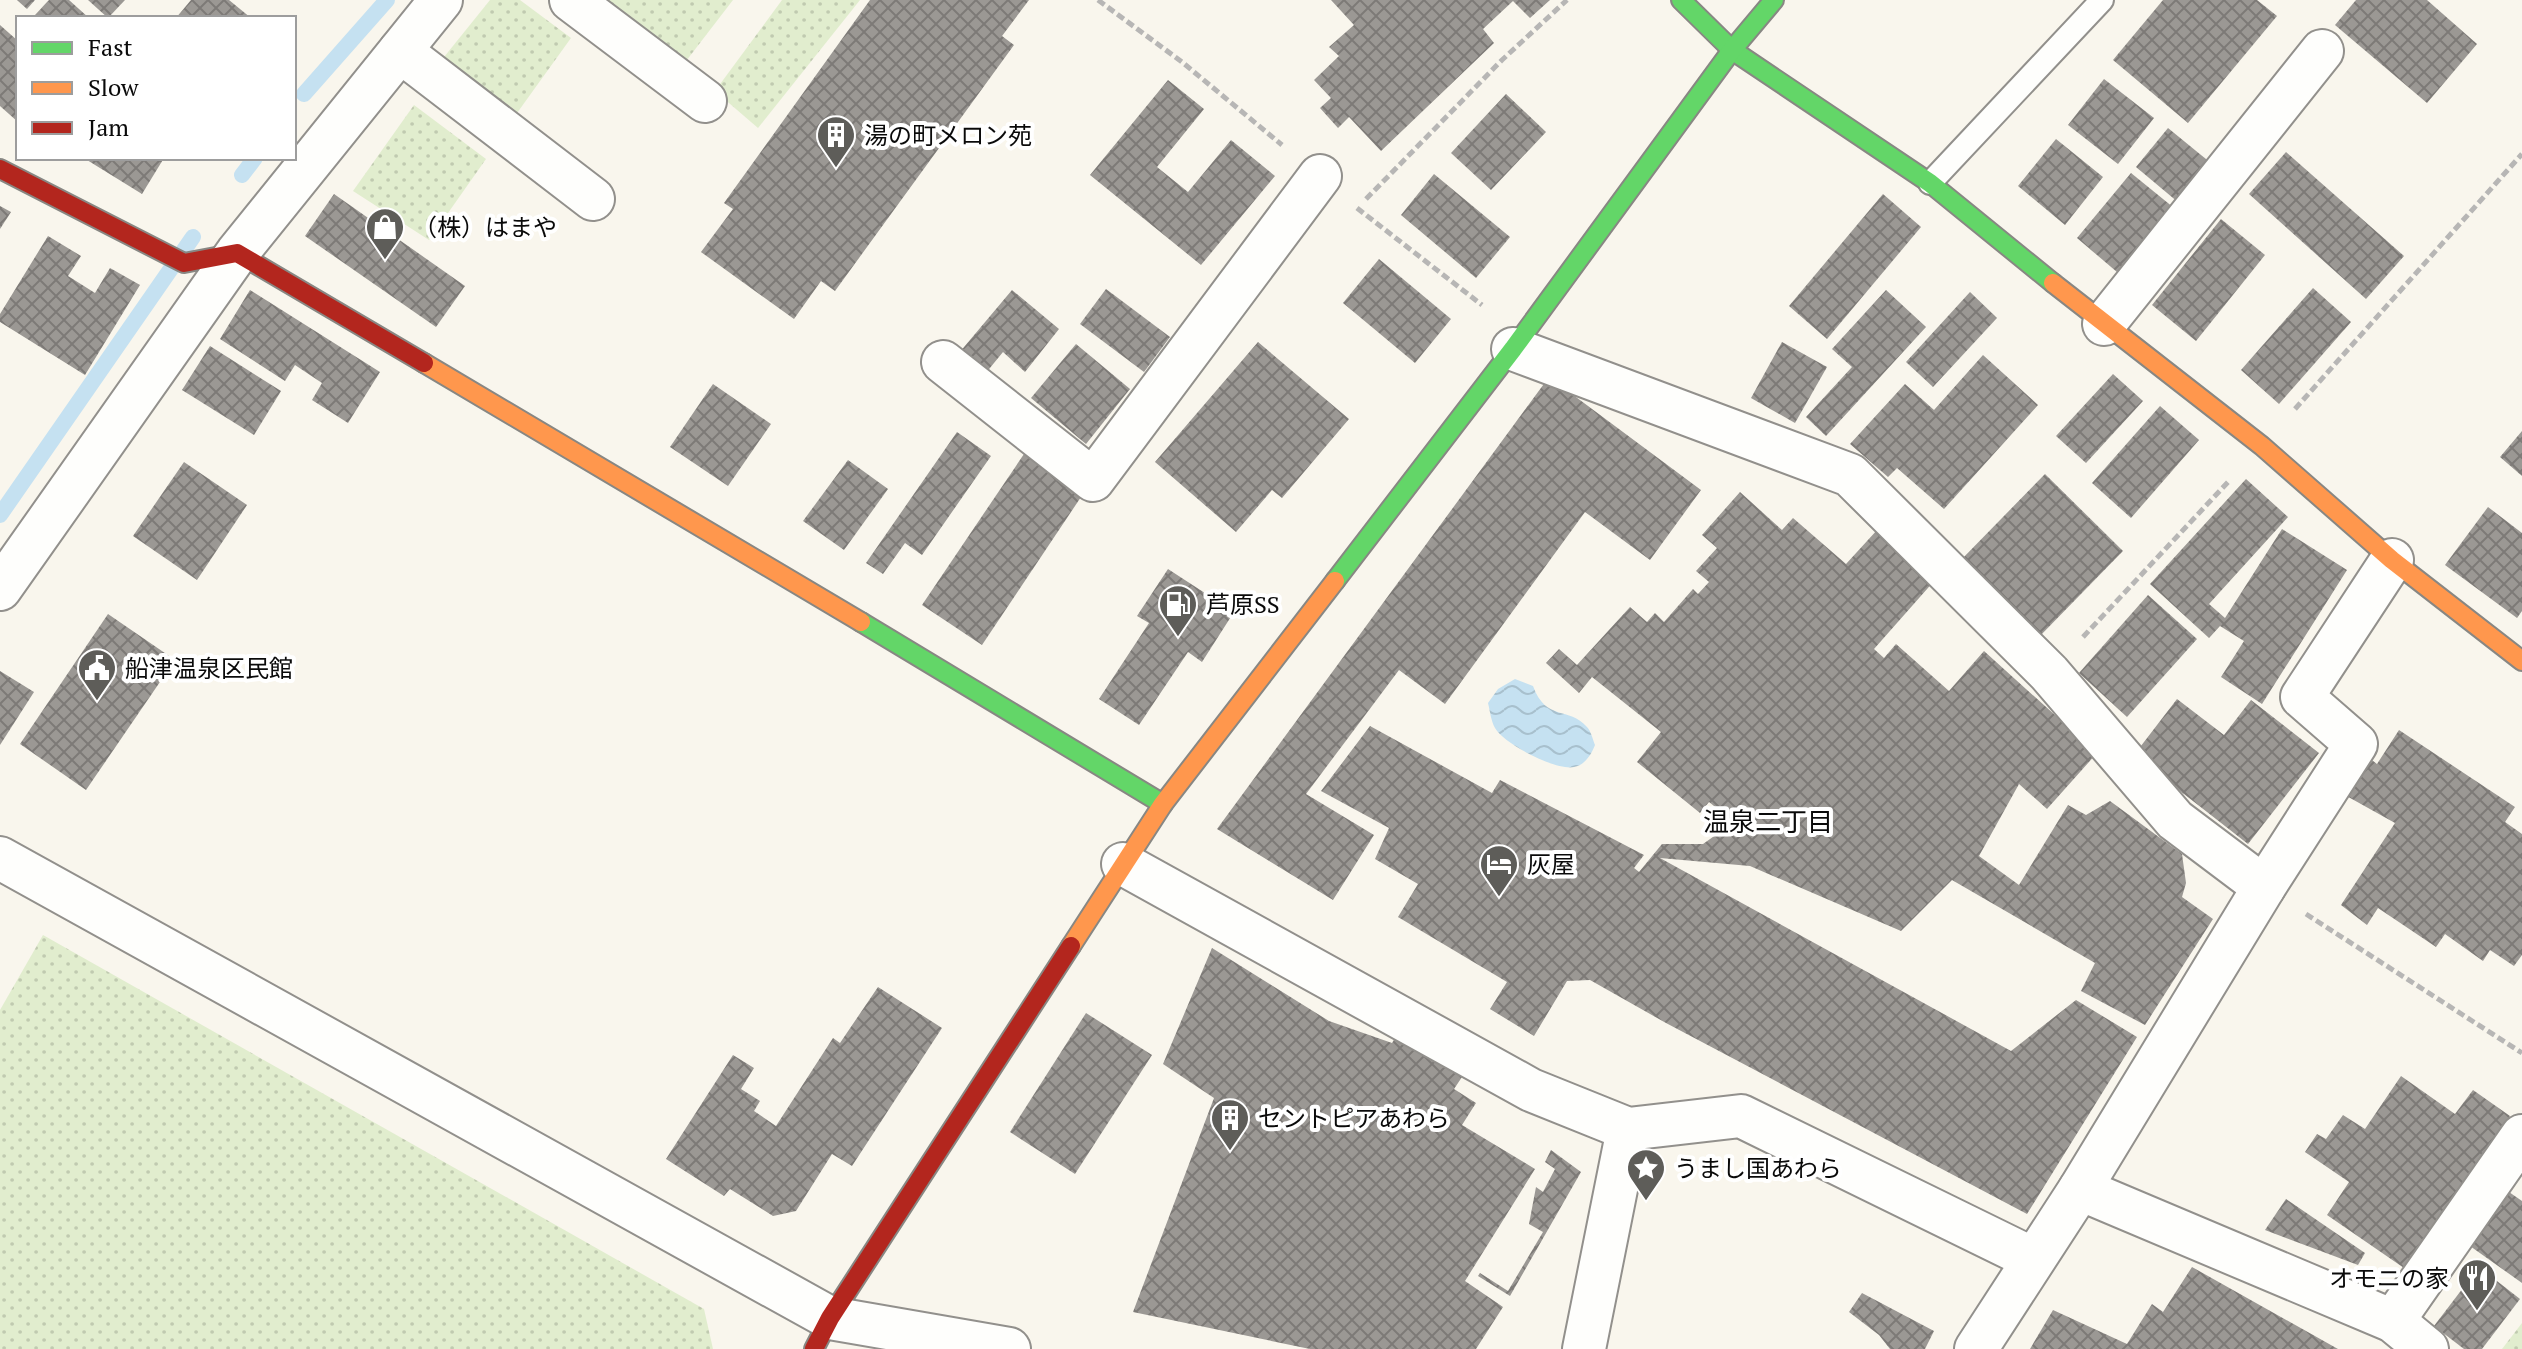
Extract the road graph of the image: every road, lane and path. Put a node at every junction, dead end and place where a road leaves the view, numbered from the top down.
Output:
1 (441, 0) edge
2 (571, 0) edge
3 (1567, 0) edge
4 (1681, 0) edge
5 (1774, 0) edge
6 (2102, 0) edge
7 (1732, 50) junction
8 (400, 51) junction
9 (2322, 51) dead end
10 (705, 101) dead end
11 (2522, 154) edge
12 (0, 169) edge
13 (1320, 176) dead end
14 (1930, 183) junction
15 (593, 199) dead end
16 (1357, 208) dead end
17 (237, 253) junction
18 (2104, 324) junction
19 (1513, 349) junction
20 (943, 362) dead end
21 (2262, 446) junction
22 (2392, 560) junction
23 (0, 589) edge
24 (2522, 661) edge
25 (2049, 673) junction
26 (1163, 804) junction
27 (0, 858) edge
28 (1123, 864) junction
29 (2264, 887) junction
30 (2522, 1053) edge
31 (1628, 1129) junction
32 (2522, 1136) edge
33 (2080, 1189) junction
34 (2033, 1259) junction
35 (2393, 1321) junction
36 (822, 1333) edge
37 (1009, 1349) edge
38 (1584, 1349) edge
39 (1976, 1349) edge
40 (2427, 1349) edge

1 - 8 street
2 - 10 street
3 - 16 path
4 - 7 street
5 - 7 street
6 - 14 lane
7 - 14 street
7 - 19 street
8 - 15 street
8 - 17 street
9 - 18 street
11 - 21 path
12 - 17 street
13 - 20 street
14 - 18 street
17 - 23 street
17 - 26 street
18 - 21 street
19 - 25 street
19 - 26 street
21 - 22 street
21 - 25 path
22 - 24 street
22 - 29 street
25 - 29 street
26 - 28 street
27 - 36 street
28 - 31 street
28 - 36 street
29 - 30 path
29 - 33 street
31 - 34 street
31 - 38 street
32 - 35 street
33 - 34 street
33 - 35 street
34 - 39 street
35 - 40 street
36 - 37 street

